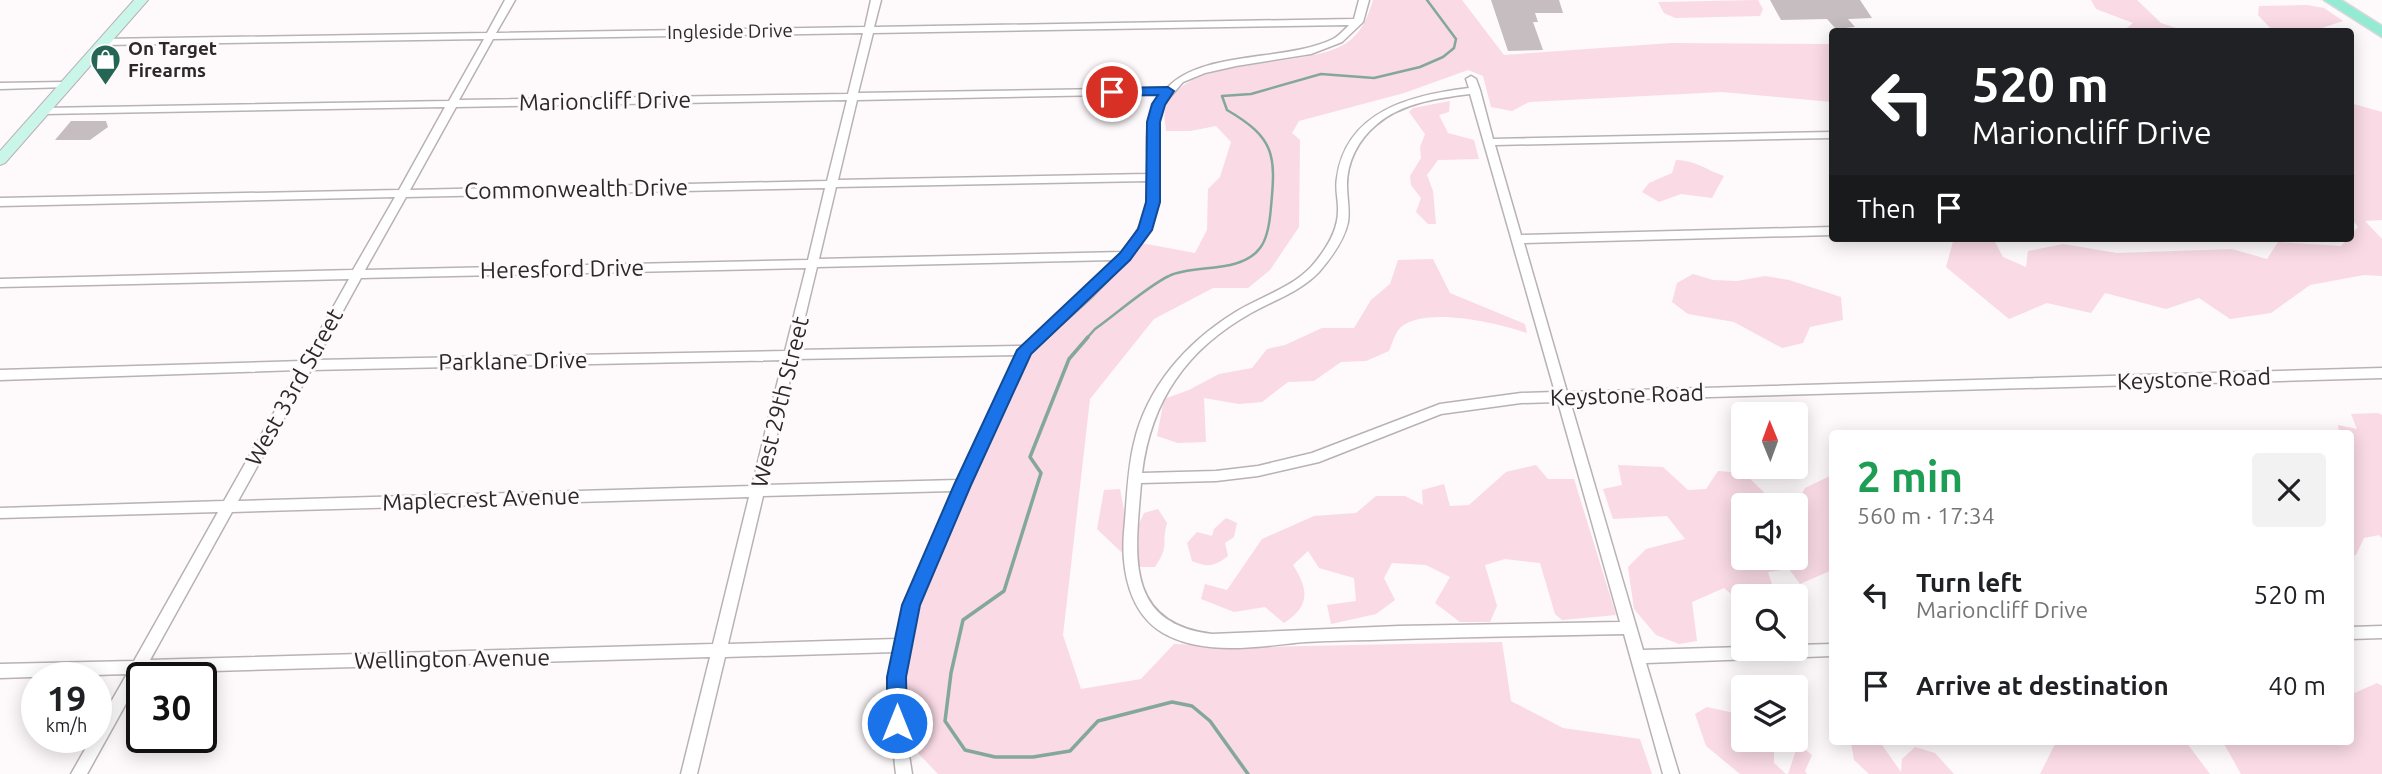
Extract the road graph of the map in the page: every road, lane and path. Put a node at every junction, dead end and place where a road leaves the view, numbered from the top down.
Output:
1 (141, 0) edge
2 (510, 0) edge
3 (876, 0) edge
4 (1364, 0) edge
5 (2332, 0) edge
6 (1358, 22) junction
7 (870, 29) junction
8 (2382, 33) edge
9 (490, 36) junction
10 (103, 42) junction
11 (65, 85) junction
12 (0, 86) edge
13 (1168, 91) junction
14 (854, 95) junction
15 (452, 104) junction
16 (43, 111) junction
17 (1829, 135) edge
18 (1490, 142) junction
19 (0, 160) edge
20 (1151, 177) junction
21 (833, 184) junction
22 (401, 193) junction
23 (0, 202) edge
24 (1829, 231) edge
25 (1519, 239) junction
26 (1125, 257) junction
27 (814, 263) junction
28 (356, 274) junction
29 (0, 283) edge
30 (1025, 350) junction
31 (792, 356) junction
32 (307, 365) junction
33 (2382, 373) edge
34 (0, 375) edge
35 (1563, 397) junction
36 (1136, 478) junction
37 (962, 485) junction
38 (758, 491) junction
39 (227, 507) junction
40 (0, 513) edge
41 (1628, 628) junction
42 (2382, 632) edge
43 (2354, 633) edge
44 (903, 645) junction
45 (1829, 650) edge
46 (719, 652) junction
47 (1637, 657) junction
48 (140, 662) edge
49 (217, 665) edge
50 (126, 667) edge
51 (0, 671) edge
52 (126, 687) edge
53 (79, 774) edge
54 (689, 774) edge
55 (904, 774) edge
56 (1671, 774) edge

1 - 10 main road
2 - 9 street, West 33rd Street
3 - 7 street, West 29th Street
4 - 6 street
5 - 8 main road
6 - 7 street, Ingleside Drive
6 - 13 street
7 - 9 street, Ingleside Drive
7 - 14 street, West 29th Street
9 - 10 street, Ingleside Drive
9 - 15 street, West 33rd Street
10 - 11 main road
11 - 12 street
11 - 16 main road
13 - 14 street, Marioncliff Drive
13 - 20 street
14 - 15 street, Marioncliff Drive
14 - 21 street, West 29th Street
15 - 16 street, Marioncliff Drive
15 - 22 street, West 33rd Street
16 - 19 main road
17 - 18 street
18 - 25 street
18 - 36 street
20 - 21 street, Commonwealth Drive
20 - 26 street
21 - 22 street, Commonwealth Drive
21 - 27 street, West 29th Street
22 - 23 street, Commonwealth Drive
22 - 28 street, West 33rd Street
24 - 25 street
25 - 35 street
26 - 27 street, Heresford Drive
26 - 30 street
27 - 28 street, Heresford Drive
27 - 31 street, West 29th Street
28 - 29 street, Heresford Drive
28 - 32 street, West 33rd Street
30 - 31 street, Parklane Drive
30 - 37 street
31 - 32 street, Parklane Drive
31 - 38 street, West 29th Street
32 - 34 street, Parklane Drive
32 - 39 street, West 33rd Street
33 - 35 street, Keystone Road
35 - 36 street, Keystone Road
35 - 41 street
36 - 41 street
37 - 38 street, Maplecrest Avenue
37 - 44 street
38 - 39 street, Maplecrest Avenue
38 - 46 street, West 29th Street
39 - 40 street, Maplecrest Avenue
39 - 48 street, West 33rd Street
41 - 47 street
42 - 43 street
44 - 46 street, Wellington Avenue
44 - 55 street
45 - 47 street
46 - 49 street, Wellington Avenue
46 - 54 street, West 29th Street
47 - 56 street
50 - 51 street, Wellington Avenue
52 - 53 street, West 33rd Street

